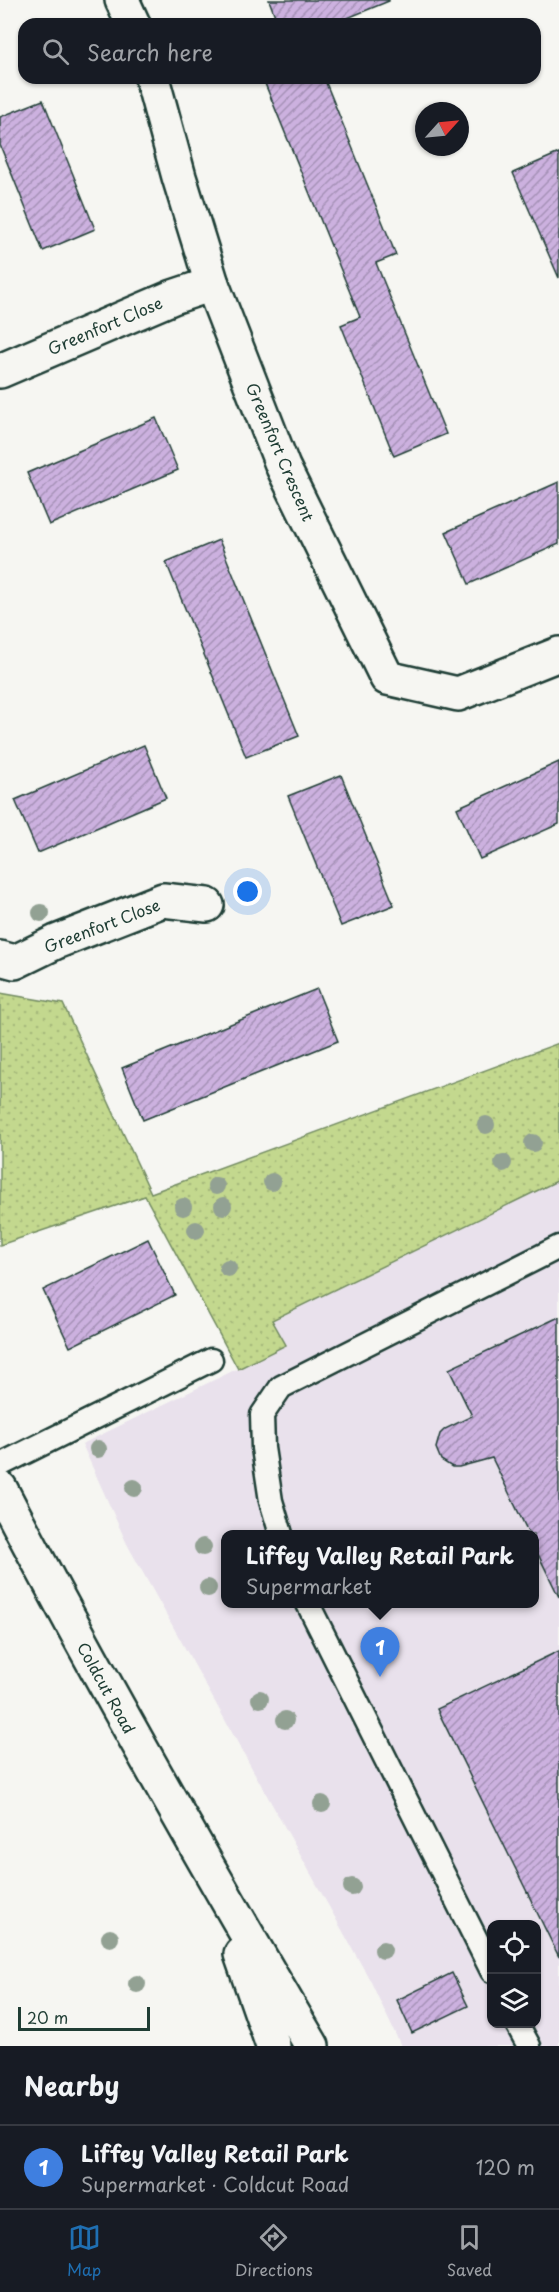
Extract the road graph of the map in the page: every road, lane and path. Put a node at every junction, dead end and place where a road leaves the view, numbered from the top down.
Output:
1 (122, 0) edge
2 (130, 18) edge
3 (154, 84) edge
4 (212, 284) junction
5 (0, 371) edge
6 (559, 654) edge
7 (207, 904) dead end
8 (0, 958) edge
9 (559, 1246) edge
10 (211, 1360) dead end
11 (0, 1465) edge
12 (0, 1488) edge
13 (280, 1530) edge
14 (310, 1608) edge
15 (217, 1885) junction
16 (487, 1961) edge
17 (520, 2028) edge
18 (273, 2046) edge
19 (312, 2046) edge
20 (529, 2046) edge

1 - 2 street
3 - 4 street, Greenfort Crescent
4 - 5 street, Greenfort Close
4 - 6 street, Greenfort Crescent
7 - 8 street, Greenfort Close
9 - 13 lane
10 - 11 lane
12 - 15 street, Coldcut Road
14 - 16 lane
15 - 18 street, Coldcut Road
15 - 19 street, Coldcut Road
17 - 20 lane

